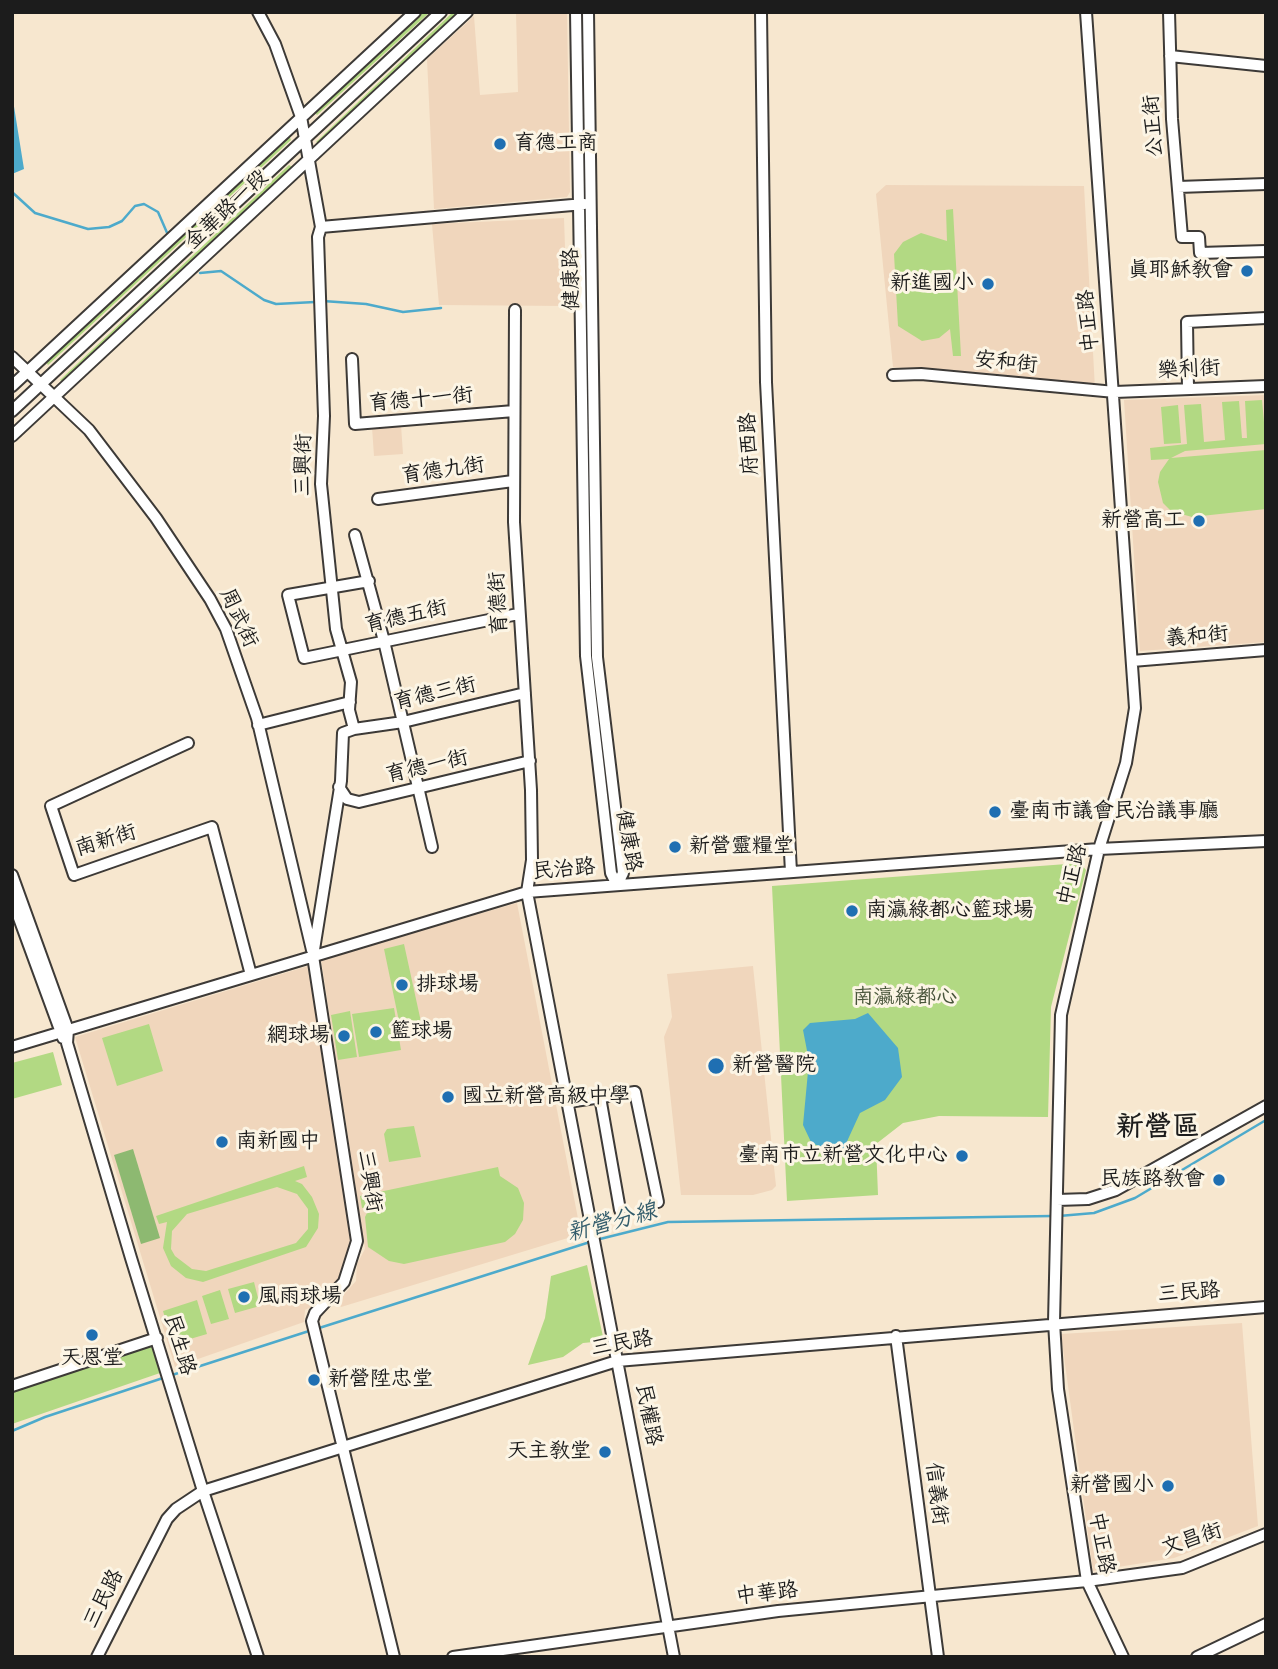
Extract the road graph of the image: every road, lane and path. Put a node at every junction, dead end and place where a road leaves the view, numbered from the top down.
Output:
1 (258, 12) edge
2 (415, 12) edge
3 (441, 12) edge
4 (467, 12) edge
5 (576, 12) edge
6 (588, 12) edge
7 (761, 12) edge
8 (1086, 12) edge
9 (1169, 12) edge
10 (1171, 56) junction
11 (1266, 66) edge
12 (301, 117) junction
13 (304, 139) junction
14 (309, 160) junction
15 (1266, 184) edge
16 (1178, 187) junction
17 (578, 204) junction
18 (590, 204) junction
19 (321, 227) junction
20 (1266, 251) edge
21 (516, 310) dead end
22 (1266, 318) edge
23 (12, 357) edge
24 (352, 359) dead end
25 (28, 373) junction
26 (893, 375) dead end
27 (42, 385) junction
28 (12, 386) edge
29 (1266, 386) edge
30 (1188, 389) junction
31 (1115, 392) junction
32 (54, 398) junction
33 (12, 411) edge
34 (514, 411) junction
35 (12, 436) edge
36 (513, 481) junction
37 (378, 499) dead end
38 (355, 536) dead end
39 (369, 581) junction
40 (333, 586) junction
41 (518, 614) junction
42 (591, 619) junction
43 (384, 641) junction
44 (1266, 650) edge
45 (340, 652) junction
46 (1132, 661) junction
47 (524, 693) junction
48 (350, 702) junction
49 (403, 722) junction
50 (258, 725) junction
51 (354, 729) junction
52 (188, 743) dead end
53 (530, 761) junction
54 (339, 787) junction
55 (420, 789) junction
56 (1266, 841) edge
57 (432, 847) dead end
58 (1099, 849) junction
59 (791, 872) junction
60 (12, 875) edge
61 (617, 885) junction
62 (527, 892) junction
63 (13, 904) edge
64 (313, 956) junction
65 (251, 975) junction
66 (63, 1032) junction
67 (12, 1047) edge
68 (600, 1097) junction
69 (568, 1102) junction
70 (1266, 1106) edge
71 (659, 1202) dead end
72 (1057, 1203) junction
73 (620, 1210) dead end
74 (1266, 1307) edge
75 (1054, 1322) junction
76 (896, 1336) junction
77 (157, 1338) junction
78 (617, 1360) junction
79 (12, 1386) edge
80 (343, 1447) junction
81 (203, 1491) junction
82 (1266, 1534) edge
83 (1087, 1581) junction
84 (930, 1595) junction
85 (1266, 1623) edge
86 (668, 1626) junction
87 (97, 1657) edge
88 (258, 1657) edge
89 (394, 1657) edge
90 (453, 1657) edge
91 (674, 1657) edge
92 (938, 1657) edge
93 (1123, 1657) edge
94 (1197, 1657) edge

1 - 12 street, 三興街
2 - 12 street, 金華路一段
3 - 13 street, 金華路一段
4 - 14 street, 金華路一段
5 - 17 street, 健康路
6 - 18 street, 健康路
7 - 59 street, 府西路
8 - 31 street, 中正路
9 - 10 street, 公正街
10 - 11 street
10 - 16 street, 公正街
12 - 13 street, 三興街
12 - 25 street, 金華路一段
13 - 14 street, 三興街
13 - 27 street, 金華路一段
14 - 19 street, 三興街
14 - 32 street, 金華路一段
15 - 16 street
16 - 20 street, 公正街
17 - 18 street
17 - 19 street
17 - 42 street, 健康路
18 - 42 street, 健康路
19 - 40 street, 三興街
21 - 34 street, 育德街
22 - 30 street
23 - 25 street, 周武街
24 - 34 street, 育德十一街
25 - 27 street, 周武街
25 - 28 street, 金華路一段
26 - 31 street, 安和街
27 - 32 street, 周武街
27 - 33 street, 金華路一段
29 - 30 street, 樂利街
30 - 31 street, 樂利街
31 - 46 street, 中正路
32 - 35 street, 金華路一段
32 - 50 street, 周武街
34 - 36 street, 育德街
36 - 37 street, 育德九街
36 - 41 street, 育德街
38 - 39 street
39 - 40 street
39 - 43 street
40 - 45 street, 三興街
40 - 45 street, 育德五街
41 - 43 street, 育德五街
41 - 47 street, 育德街
42 - 61 street, 健康路
43 - 45 street, 育德五街
43 - 49 street
44 - 46 street, 義和街
45 - 48 street, 三興街
46 - 58 street, 中正路
47 - 49 street, 育德三街
47 - 53 street, 育德街
48 - 50 street
48 - 51 street, 三興街
49 - 51 street, 育德三街
49 - 55 street
50 - 64 street, 周武街
51 - 54 street, 三興街
52 - 65 street, 南新街
53 - 55 street, 育德一街
53 - 62 street, 育德街
54 - 55 street, 育德一街
54 - 64 street, 三興街
55 - 57 street
56 - 58 street, 民治路
58 - 59 street, 民治路
58 - 72 street, 中正路
59 - 61 street, 民治路
60 - 66 street, 民生路
61 - 62 street, 民治路
62 - 64 street, 民治路
62 - 69 street, 民權路
63 - 66 street, 民生路
64 - 65 street, 民治路
64 - 80 street, 三興街
65 - 66 street, 民治路
66 - 67 street, 民治路
66 - 77 street, 民生路
68 - 69 street
68 - 71 street
68 - 73 street
69 - 78 street, 民權路
70 - 72 street
72 - 75 street, 中正路
74 - 75 street, 三民路
75 - 76 street, 三民路
75 - 83 street, 中正路
76 - 78 street, 三民路
76 - 84 street, 信義街
77 - 79 street
77 - 81 street, 民生路
78 - 80 street, 三民路
78 - 86 street, 民權路
80 - 81 street, 三民路
80 - 89 street, 三興街
81 - 87 street, 三民路
81 - 88 street, 民生路
82 - 83 street, 文昌街
83 - 84 street, 中華路
83 - 93 street, 中正路
84 - 86 street, 中華路
84 - 92 street, 信義街
85 - 94 street
86 - 90 street, 中華路
86 - 91 street, 民權路

